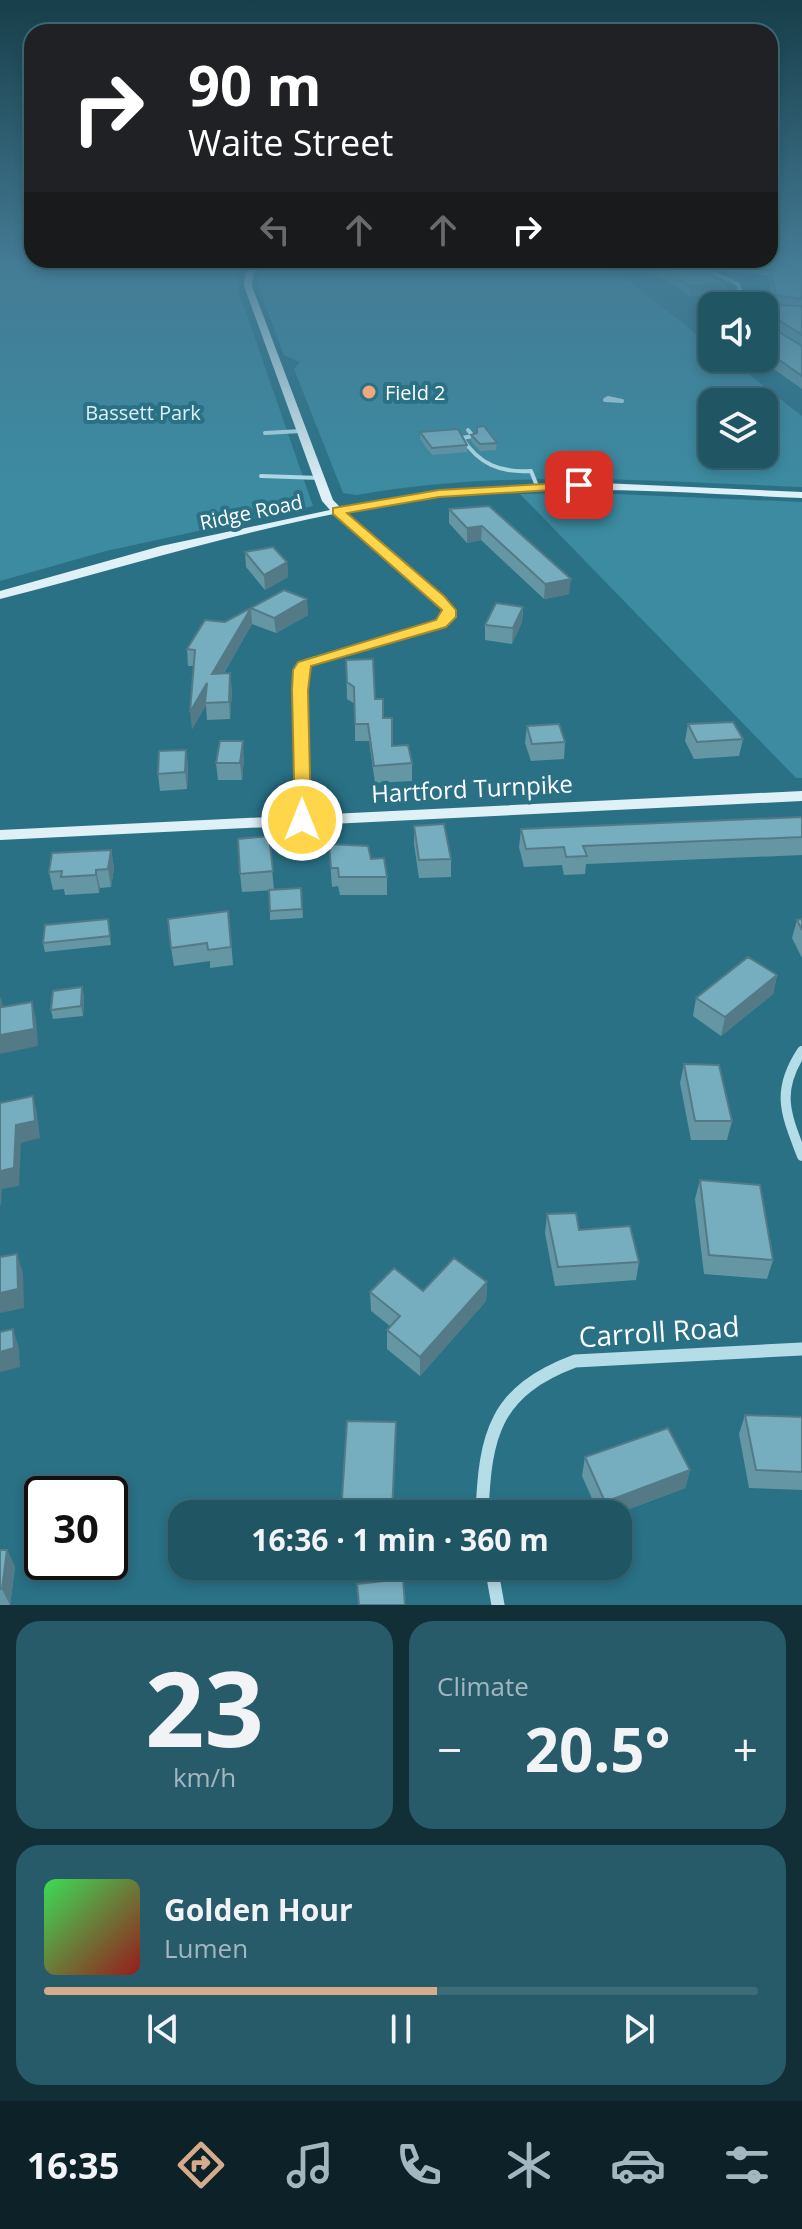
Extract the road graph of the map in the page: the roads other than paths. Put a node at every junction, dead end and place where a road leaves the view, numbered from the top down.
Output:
1 (268, 340) edge
2 (468, 430) dead end
3 (302, 431) junction
4 (265, 433) dead end
5 (261, 476) dead end
6 (320, 478) junction
7 (537, 486) junction
8 (802, 495) edge
9 (337, 511) junction
10 (0, 595) edge
11 (802, 796) edge
12 (302, 820) junction
13 (0, 835) edge
14 (802, 1051) edge
15 (802, 1156) edge
16 (802, 1349) edge
17 (482, 1500) edge
18 (494, 1580) edge
19 (498, 1605) edge

1 - 3 main road
2 - 7 lane
3 - 4 lane
3 - 6 main road
5 - 6 lane
6 - 9 main road
7 - 8 main road, Ridge Road
7 - 9 main road, Ridge Road
9 - 10 main road, Ridge Road
9 - 12 street
11 - 12 main road, Hartford Turnpike
12 - 13 main road, Hartford Turnpike
14 - 15 street
16 - 17 street, Carroll Road
18 - 19 street

